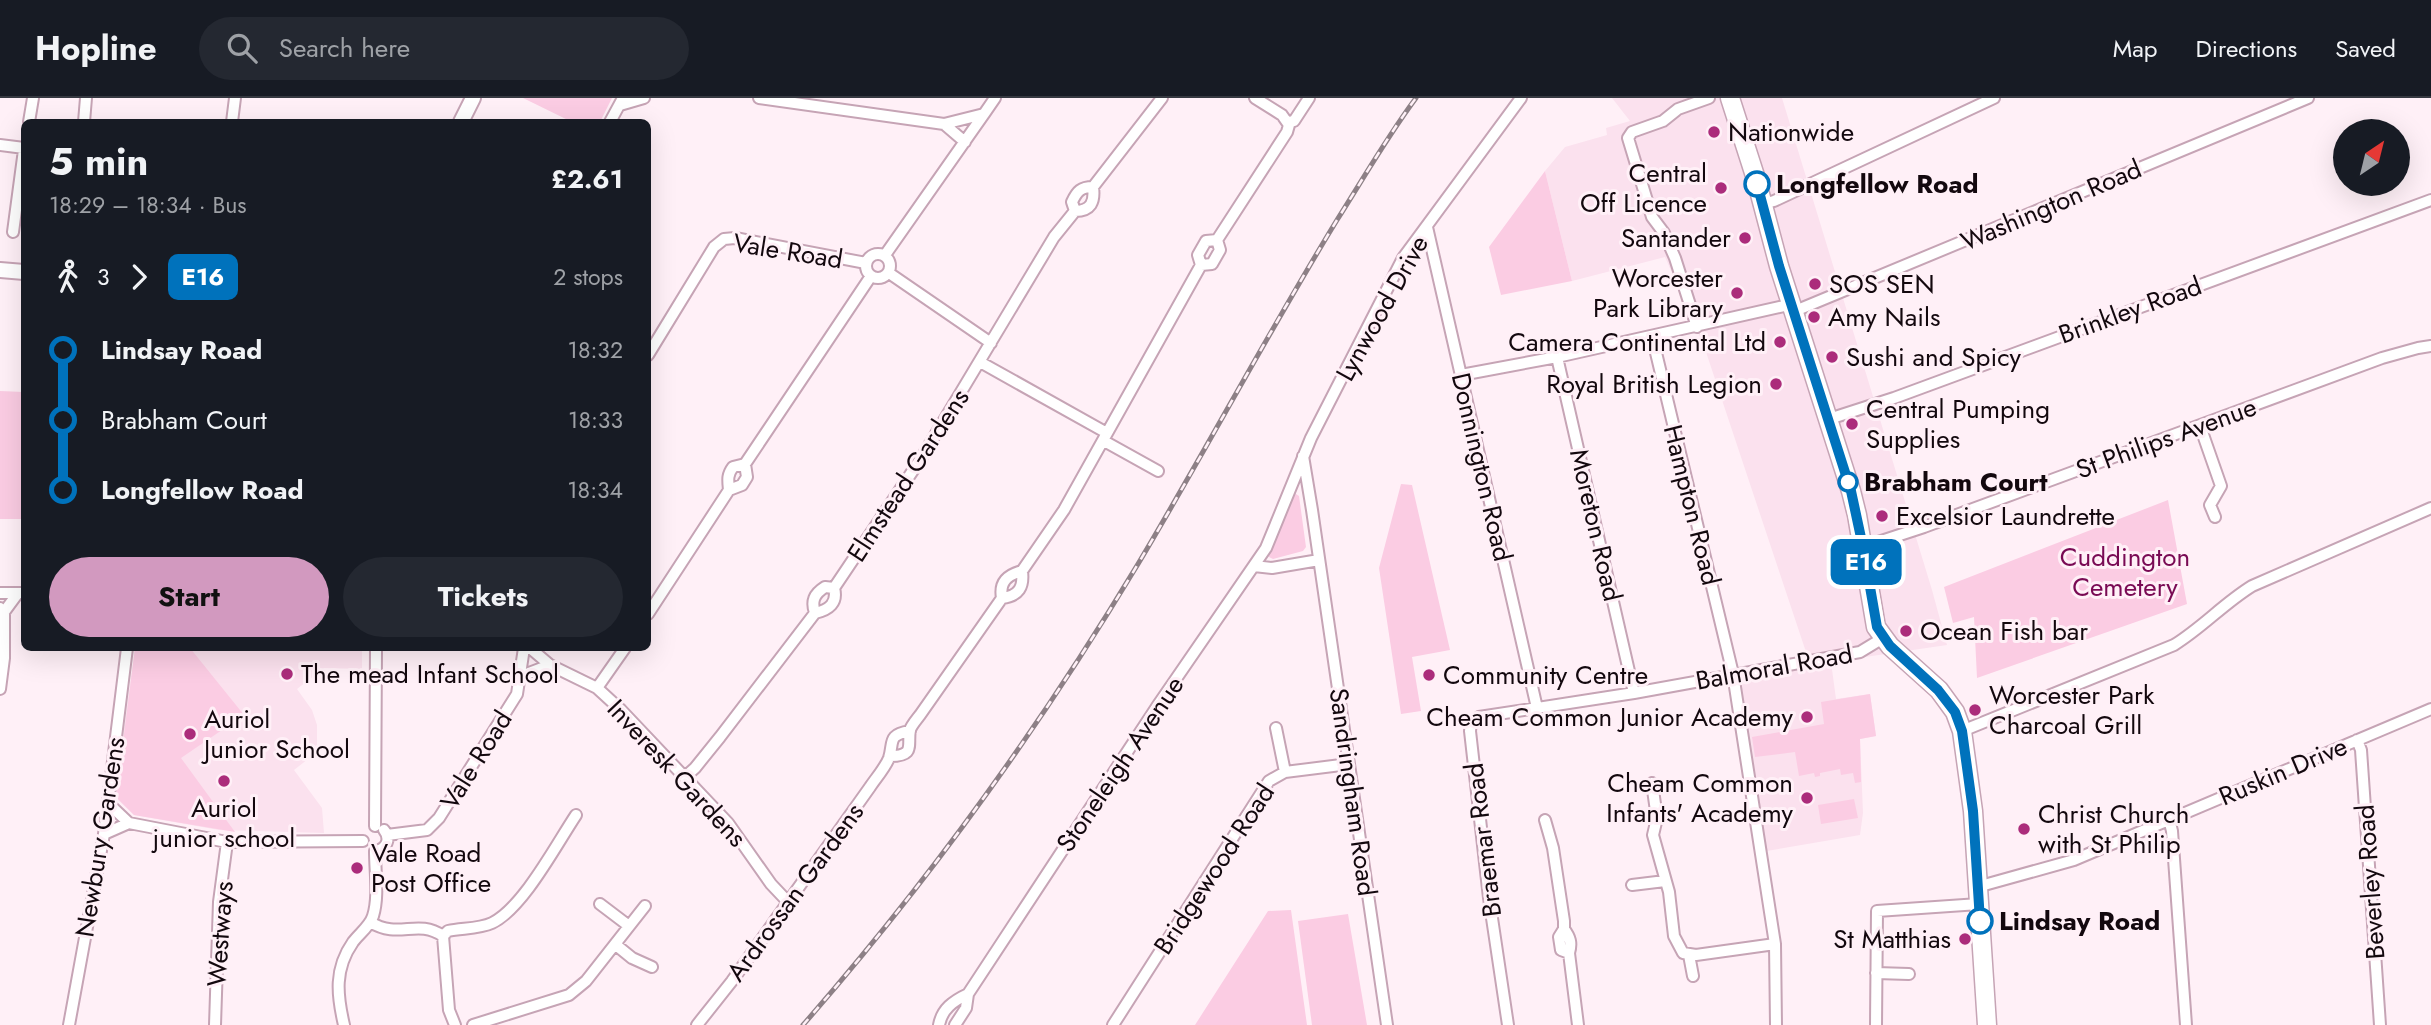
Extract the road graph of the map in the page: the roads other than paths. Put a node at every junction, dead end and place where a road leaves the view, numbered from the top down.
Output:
1 (33, 98) edge
2 (86, 98) edge
3 (235, 98) edge
4 (473, 98) edge
5 (644, 98) edge
6 (759, 98) edge
7 (995, 98) edge
8 (1162, 98) edge
9 (1255, 98) edge
10 (1309, 98) edge
11 (1521, 98) edge
12 (1709, 98) edge
13 (1730, 98) edge
14 (1994, 98) edge
15 (2308, 98) edge
16 (621, 102) edge
17 (984, 114) junction
18 (30, 119) edge
19 (83, 119) edge
20 (232, 119) edge
21 (462, 119) edge
22 (612, 119) edge
23 (1289, 122) junction
24 (944, 124) junction
25 (965, 142) junction
26 (0, 145) edge
27 (21, 148) edge
28 (21, 172) edge
29 (1093, 187) junction
30 (2431, 200) edge
31 (1762, 204) junction
32 (1075, 211) junction
33 (1427, 227) junction
34 (13, 232) dead end
35 (1217, 240) junction
36 (885, 255) junction
37 (866, 263) junction
38 (1201, 265) junction
39 (0, 270) edge
40 (21, 272) edge
41 (889, 273) junction
42 (871, 276) junction
43 (1794, 307) junction
44 (1697, 327) junction
45 (1652, 336) junction
46 (991, 343) junction
47 (2431, 346) edge
48 (651, 350) edge
49 (1557, 357) junction
50 (980, 362) junction
51 (1461, 375) junction
52 (1829, 419) junction
53 (2200, 426) junction
54 (1106, 437) junction
55 (1303, 456) junction
56 (745, 464) junction
57 (1158, 471) dead end
58 (729, 490) junction
59 (2431, 508) edge
60 (2215, 517) dead end
61 (1272, 535) joint
62 (1863, 547) junction
63 (1319, 559) junction
64 (1254, 566) junction
65 (1022, 571) junction
66 (0, 593) edge
67 (21, 593) edge
68 (1002, 598) junction
69 (651, 609) edge
70 (2, 610) edge
71 (1883, 638) junction
72 (127, 651) edge
73 (376, 651) edge
74 (524, 651) edge
75 (534, 651) edge
76 (623, 651) edge
77 (550, 665) junction
78 (1733, 674) junction
79 (521, 678) junction
80 (597, 688) junction
81 (0, 689) edge
82 (1634, 692) junction
83 (1537, 708) junction
84 (2431, 709) edge
85 (1276, 728) dead end
86 (910, 731) junction
87 (1962, 731) junction
88 (2357, 740) junction
89 (890, 756) junction
90 (1349, 764) junction
91 (1285, 772) junction
92 (685, 777) junction
93 (1653, 783) dead end
94 (108, 804) junction
95 (576, 815) dead end
96 (1545, 820) dead end
97 (2169, 820) junction
98 (129, 823) junction
99 (375, 826) junction
100 (104, 834) junction
101 (387, 835) junction
102 (227, 842) junction
103 (363, 842) junction
104 (375, 851) junction
105 (1665, 881) junction
106 (1632, 885) dead end
107 (1978, 896) junction
108 (788, 902) junction
109 (600, 904) dead end
110 (645, 906) dead end
111 (370, 922) junction
112 (629, 926) junction
113 (443, 936) junction
114 (1776, 944) junction
115 (615, 945) junction
116 (1689, 955) junction
117 (652, 967) dead end
118 (1876, 973) junction
119 (1909, 974) dead end
120 (1693, 976) dead end
121 (968, 994) junction
122 (69, 1025) edge
123 (215, 1025) edge
124 (344, 1025) edge
125 (455, 1025) edge
126 (473, 1025) edge
127 (697, 1025) edge
128 (939, 1025) edge
129 (956, 1025) edge
130 (1113, 1025) edge
131 (1387, 1025) edge
132 (1508, 1025) edge
133 (1578, 1025) edge
134 (1776, 1025) edge
135 (1876, 1025) edge
136 (1987, 1025) edge
137 (2186, 1025) edge
138 (2380, 1025) edge

1 - 18 street
2 - 19 street
3 - 20 street
4 - 21 street
5 - 16 street
6 - 24 street
7 - 17 street
8 - 29 street
9 - 23 street
10 - 23 street
11 - 33 street, Lynwood Drive
12 - 44 street
13 - 31 main road
14 - 31 street
15 - 43 street, Washington Road
16 - 22 street
17 - 24 street
17 - 25 street
23 - 35 street
24 - 25 street
25 - 36 street
26 - 27 street
28 - 34 street
29 - 32 street
29 - 32 street
30 - 52 street, Brinkley Road
31 - 43 main road
32 - 46 street, Elmstead Gardens
33 - 51 street, Donnington Road
33 - 55 street, Lynwood Drive
35 - 38 street
35 - 38 street
36 - 37 street
36 - 41 street
37 - 42 street
37 - 48 street, Vale Road
38 - 54 street, Ardrossan Gardens
39 - 40 street
41 - 42 street
41 - 46 street
42 - 56 street
43 - 44 street, Washington Road
43 - 52 main road
44 - 45 street, Washington Road
45 - 49 street, Washington Road
45 - 78 street, Hampton Road
46 - 50 street, Elmstead Gardens
47 - 53 street, St Philips Avenue
49 - 51 street, Washington Road
49 - 82 street, Moreton Road
50 - 54 street
50 - 92 street, Elmstead Gardens
51 - 83 street, Donnington Road
52 - 62 main road
53 - 60 street
53 - 62 street, St Philips Avenue
54 - 57 street
54 - 65 street, Ardrossan Gardens
55 - 61 street, Lynwood Drive
55 - 63 street, Sandringham Road
56 - 58 street
56 - 58 street
58 - 69 street
59 - 87 street
61 - 64 street, Stoneleigh Avenue
62 - 71 main road
63 - 64 street
63 - 90 street, Sandringham Road
64 - 121 street, Stoneleigh Avenue
65 - 68 street, Ardrossan Gardens
65 - 68 street, Ardrossan Gardens
66 - 67 street
67 - 70 street
68 - 86 street, Ardrossan Gardens
70 - 81 street
71 - 78 street, Balmoral Road
71 - 87 main road
72 - 94 street, Newbury Gardens
73 - 99 street
74 - 79 street, Vale Road
75 - 77 street, Inveresk Gardens
76 - 80 street
77 - 79 street
77 - 80 street, Inveresk Gardens
78 - 82 street, Balmoral Road
78 - 114 street, Hampton Road
79 - 101 street, Vale Road
80 - 92 street, Inveresk Gardens
82 - 83 street, Balmoral Road
83 - 132 street, Braemar Road
84 - 88 street, Ruskin Drive
85 - 91 street
86 - 89 street, Ardrossan Gardens
86 - 89 street, Ardrossan Gardens
87 - 107 main road
88 - 97 street, Ruskin Drive
88 - 138 street, Beverley Road
89 - 108 street, Ardrossan Gardens
90 - 91 street, Bridgewood Road
90 - 131 street, Sandringham Road
91 - 130 street, Bridgewood Road
92 - 108 street, Inveresk Gardens
93 - 105 street
94 - 98 street
94 - 100 street, Newbury Gardens
95 - 113 street
96 - 133 street
97 - 107 street, Ruskin Drive
97 - 137 street
98 - 100 street
98 - 102 street
99 - 101 street
99 - 103 street
100 - 122 street, Newbury Gardens
101 - 104 street
102 - 103 street
102 - 123 street, Westways
103 - 104 street
104 - 111 street
105 - 106 street
105 - 116 street
107 - 118 street, Ruskin Drive
107 - 136 main road
108 - 127 street, Ardrossan Gardens
109 - 112 street
110 - 112 street
111 - 113 street
111 - 124 street
112 - 115 street
113 - 125 street
114 - 116 street
114 - 134 street, Hampton Road
115 - 117 street
115 - 126 street
116 - 120 street
118 - 119 street
118 - 135 street
121 - 128 street, Stoneleigh Avenue
121 - 129 street, Stoneleigh Avenue

